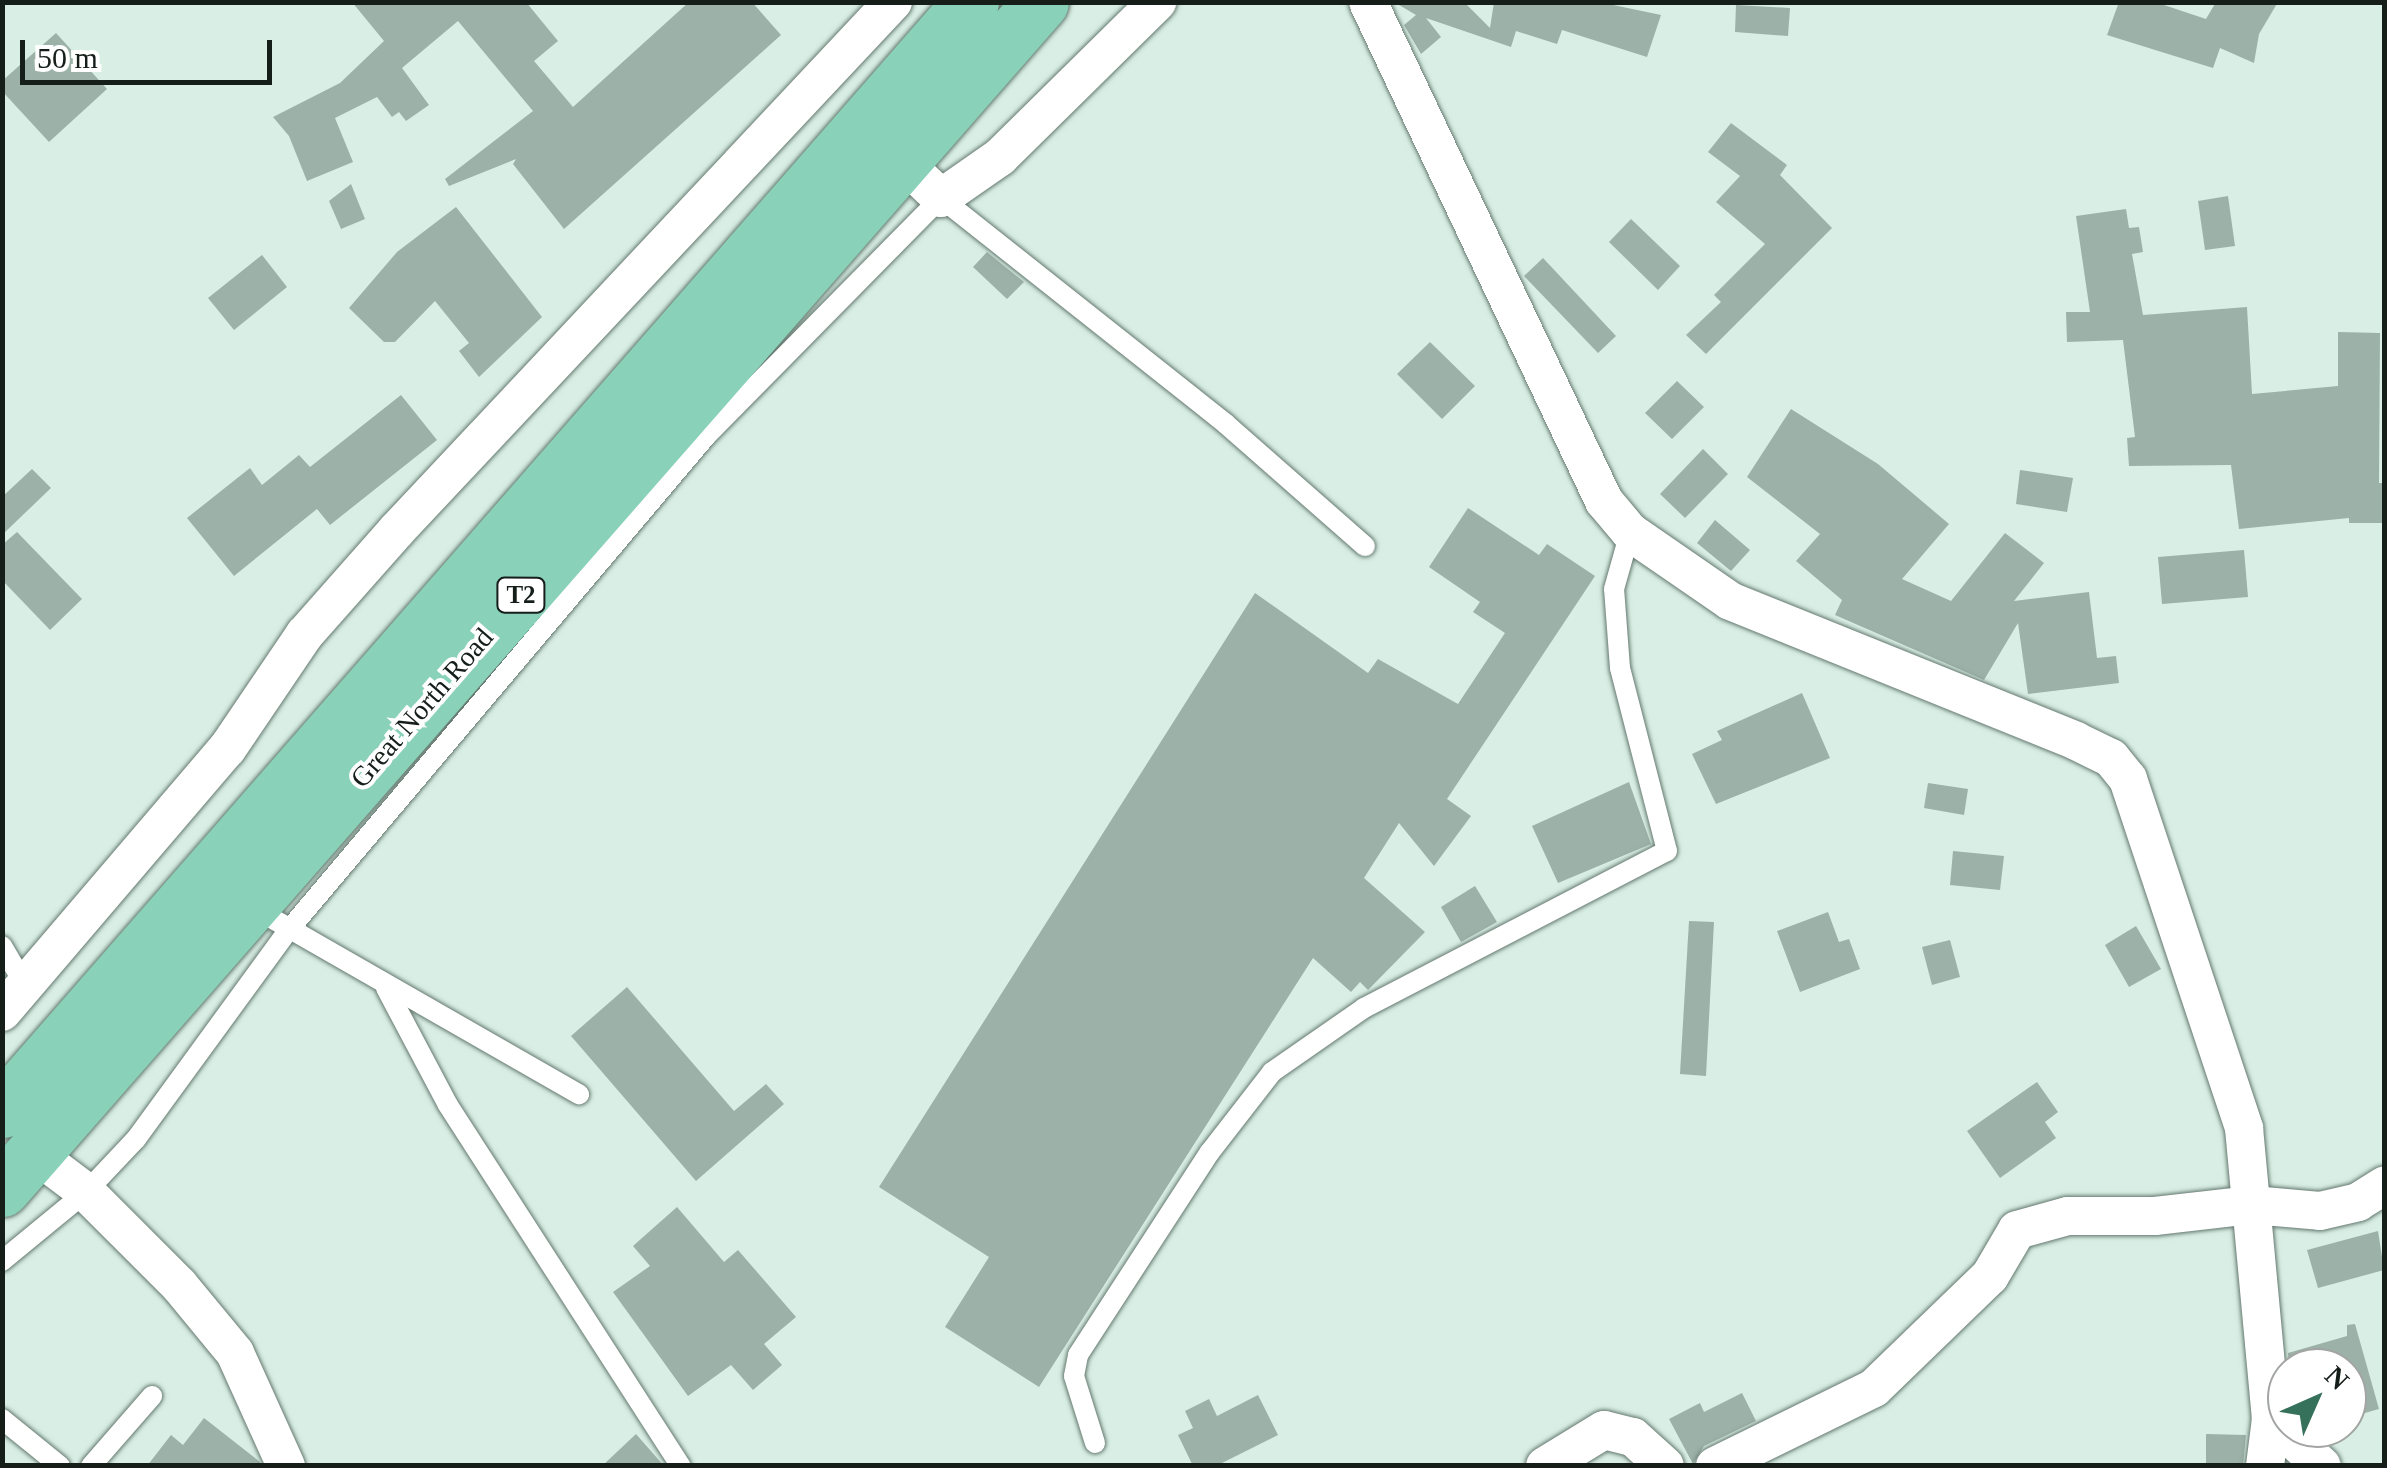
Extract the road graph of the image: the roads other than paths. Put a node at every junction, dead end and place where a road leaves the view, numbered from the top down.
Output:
1 (892, 2) edge
2 (971, 2) edge
3 (1041, 2) edge
4 (1157, 2) edge
5 (1368, 2) edge
6 (901, 160) junction
7 (941, 198) junction
8 (1630, 532) junction
9 (1364, 546) dead end
10 (268, 919) junction
11 (2, 946) edge
12 (386, 988) junction
13 (14, 998) edge
14 (580, 1094) dead end
15 (2, 1110) edge
16 (18, 1171) edge
17 (2384, 1186) edge
18 (86, 1192) junction
19 (2252, 1205) junction
20 (2, 1261) edge
21 (2267, 1382) edge
22 (152, 1396) dead end
23 (2, 1419) edge
24 (1095, 1443) dead end
25 (2302, 1448) edge
26 (276, 1459) edge
27 (60, 1466) edge
28 (91, 1466) edge
29 (681, 1466) edge
30 (1545, 1466) edge
31 (1665, 1466) edge
32 (1714, 1466) edge
33 (2322, 1466) edge

1 - 13 street
2 - 15 main road, Great North Road / T2
3 - 6 main road, Great North Road / T2
4 - 7 street
5 - 8 street
6 - 7 street
6 - 10 main road, Great North Road / T2
7 - 9 lane
7 - 10 lane
8 - 19 street
8 - 24 lane
10 - 12 lane
10 - 16 main road, Great North Road / T2
10 - 18 lane
11 - 13 lane
12 - 14 lane
12 - 29 lane
16 - 18 street
17 - 19 street
18 - 20 lane
18 - 26 street
19 - 21 street
19 - 32 street
22 - 28 lane
23 - 27 lane
25 - 33 street
30 - 31 street

